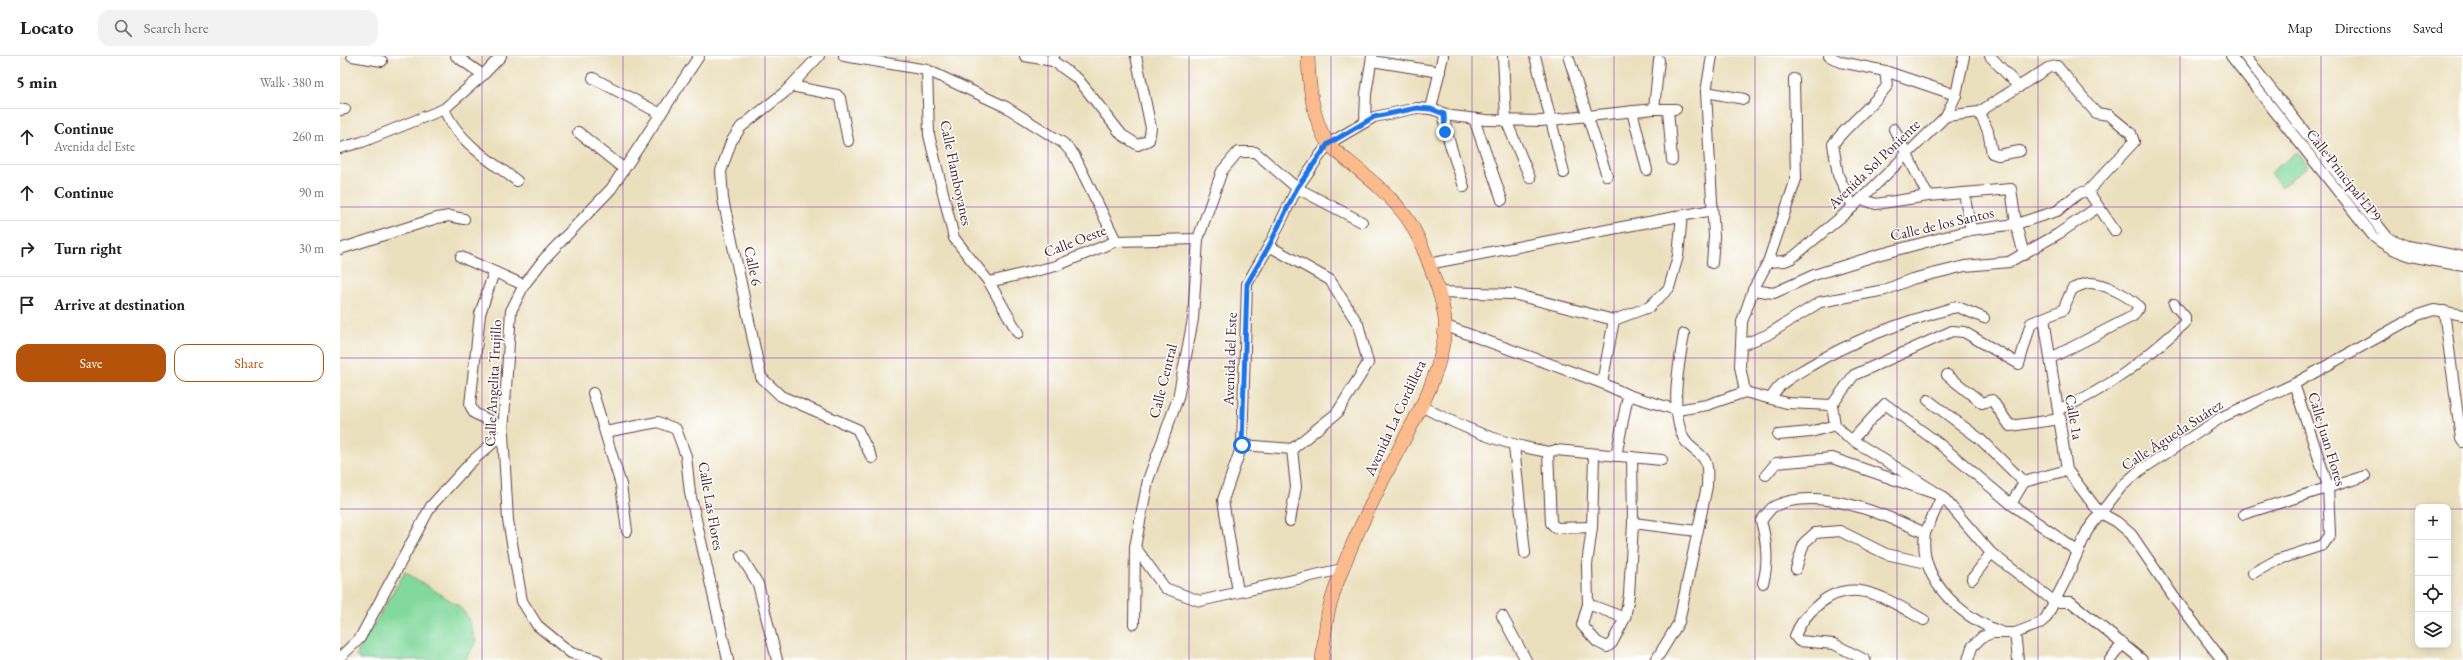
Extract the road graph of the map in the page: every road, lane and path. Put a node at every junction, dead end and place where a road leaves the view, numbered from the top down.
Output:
1 (352, 56) edge
2 (456, 56) edge
3 (501, 56) edge
4 (699, 56) edge
5 (819, 56) edge
6 (844, 56) edge
7 (1024, 56) edge
8 (1136, 56) edge
9 (1308, 56) edge
10 (1443, 56) edge
11 (1503, 56) edge
12 (1536, 56) edge
13 (1712, 56) edge
14 (1829, 56) edge
15 (1964, 56) edge
16 (1990, 56) edge
17 (2231, 56) edge
18 (2245, 56) edge
19 (1053, 58) edge
20 (1372, 58) edge
21 (1569, 59) dead end
22 (1659, 60) dead end
23 (382, 61) dead end
24 (927, 70) junction
25 (1885, 71) junction
26 (1440, 72) junction
27 (482, 75) junction
28 (593, 78) dead end
29 (1794, 79) dead end
30 (791, 86) junction
31 (2020, 87) junction
32 (1706, 92) junction
33 (1956, 95) junction
34 (1744, 99) dead end
35 (444, 109) junction
36 (1431, 109) junction
37 (1654, 109) junction
38 (1632, 111) junction
39 (1979, 112) junction
40 (661, 114) junction
41 (1444, 114) junction
42 (1589, 116) junction
43 (1946, 116) junction
44 (1474, 119) junction
45 (1506, 120) junction
46 (1551, 120) junction
47 (1365, 122) junction
48 (1894, 129) dead end
49 (578, 132) dead end
50 (848, 141) dead end
51 (1328, 144) junction
52 (340, 148) edge
53 (2020, 151) dead end
54 (1908, 153) junction
55 (1672, 160) dead end
56 (624, 169) junction
57 (1647, 170) dead end
58 (1564, 173) dead end
59 (1607, 176) dead end
60 (1530, 178) dead end
61 (517, 181) dead end
62 (1464, 187) dead end
63 (1297, 188) junction
64 (2088, 191) junction
65 (1964, 193) junction
66 (1928, 196) junction
67 (1502, 200) dead end
68 (1857, 203) junction
69 (2098, 207) junction
70 (1712, 210) junction
71 (1682, 215) junction
72 (464, 219) dead end
73 (1362, 222) dead end
74 (2016, 224) junction
75 (1971, 230) junction
76 (2115, 231) dead end
77 (1198, 239) junction
78 (1116, 240) junction
79 (1269, 246) junction
80 (340, 250) edge
81 (2024, 254) junction
82 (461, 257) dead end
83 (2463, 257) edge
84 (1768, 262) junction
85 (1712, 263) dead end
86 (1428, 264) junction
87 (2463, 266) edge
88 (494, 272) junction
89 (989, 282) junction
90 (524, 285) junction
91 (1753, 290) junction
92 (1438, 292) junction
93 (2174, 304) dead end
94 (2444, 311) junction
95 (2463, 315) edge
96 (1984, 318) dead end
97 (2044, 318) junction
98 (1614, 320) junction
99 (1446, 326) junction
100 (1018, 333) dead end
101 (1684, 334) dead end
102 (1742, 345) junction
103 (2051, 358) junction
104 (1947, 375) dead end
105 (1602, 383) junction
106 (2294, 384) junction
107 (1745, 392) junction
108 (593, 393) dead end
109 (1628, 395) junction
110 (1771, 398) junction
111 (1928, 400) dead end
112 (1832, 405) junction
113 (1421, 406) junction
114 (2059, 409) junction
115 (1677, 410) junction
116 (2061, 419) junction
117 (1835, 424) junction
118 (503, 431) junction
119 (605, 432) junction
120 (1778, 436) dead end
121 (1853, 439) junction
122 (2463, 442) edge
123 (1242, 445) junction
124 (1514, 446) junction
125 (1292, 449) junction
126 (1548, 452) junction
127 (1594, 455) junction
128 (1616, 456) junction
129 (1632, 457) junction
130 (872, 458) dead end
131 (1662, 460) dead end
132 (2067, 470) junction
133 (1766, 475) dead end
134 (2365, 476) dead end
135 (2024, 482) junction
136 (2328, 486) junction
137 (1942, 496) junction
138 (2011, 504) junction
139 (2099, 512) junction
140 (2244, 514) dead end
141 (1290, 520) dead end
142 (1633, 523) junction
143 (1592, 527) junction
144 (627, 531) dead end
145 (1697, 532) junction
146 (1925, 533) junction
147 (1135, 547) junction
148 (2077, 551) junction
149 (1525, 553) dead end
150 (1991, 553) junction
151 (741, 556) dead end
152 (1927, 562) junction
153 (1796, 568) dead end
154 (1342, 569) junction
155 (2253, 573) dead end
156 (1972, 579) dead end
157 (1763, 583) dead end
158 (1238, 592) junction
159 (2055, 602) junction
160 (1588, 604) junction
161 (1502, 616) dead end
162 (1625, 618) junction
163 (1924, 620) dead end
164 (1134, 624) dead end
165 (2004, 633) junction
166 (2015, 633) junction
167 (2123, 643) junction
168 (340, 657) edge
169 (568, 657) edge
170 (597, 660) edge
171 (728, 660) edge
172 (777, 660) edge
173 (1322, 660) edge
174 (1526, 660) edge
175 (1656, 660) edge
176 (1865, 660) edge
177 (1968, 660) edge
178 (2018, 660) edge
179 (2110, 660) edge
180 (2142, 660) edge
181 (2222, 660) edge

1 - 23 street
2 - 27 street
3 - 27 street
4 - 40 street, Calle Angelita Trujillo
5 - 30 street, Calle 6
6 - 24 street
7 - 19 street
8 - 19 street
9 - 51 main road, Avenida La Cordillera
10 - 26 street
11 - 45 street
12 - 46 street
13 - 32 street
14 - 25 street
15 - 33 street, Avenida Sol Poniente
16 - 31 street
17 - 87 street, Calle Principal LP9
18 - 83 street, Calle Principal LP9
20 - 26 street
20 - 47 street
21 - 42 street
22 - 37 street
24 - 78 street
24 - 89 street, Calle Flamboyanes
25 - 33 street
25 - 68 street
26 - 36 street
27 - 35 street
28 - 40 street
29 - 84 street
30 - 50 street
30 - 130 street, Calle 6
31 - 39 street
31 - 64 street, Calle de los Santos
32 - 34 street
32 - 70 street
33 - 43 street, Avenida Sol Poniente
35 - 52 street
35 - 61 street
36 - 41 street
36 - 47 street
37 - 38 street
37 - 55 street
38 - 42 street
38 - 57 street
39 - 43 street
39 - 53 street
40 - 56 street, Calle Angelita Trujillo
41 - 44 street
41 - 62 street
42 - 46 street
42 - 59 street
43 - 54 street, Avenida Sol Poniente
44 - 45 street
44 - 67 street
45 - 46 street
45 - 60 street
46 - 58 street
47 - 51 street
48 - 54 street
49 - 56 street
51 - 63 street, Avenida del Este
51 - 86 main road, Avenida La Cordillera
54 - 66 street
54 - 68 street, Avenida Sol Poniente
56 - 90 street, Calle Angelita Trujillo
63 - 73 street
63 - 77 street, Calle Central
63 - 79 street, Avenida del Este
64 - 69 street
64 - 74 street, Calle de los Santos
65 - 66 street
65 - 74 street
65 - 75 street
66 - 68 street
68 - 84 street, Avenida Sol Poniente
69 - 76 street
69 - 81 street
70 - 71 street
70 - 85 street
71 - 86 street
71 - 98 street
72 - 80 street
74 - 75 street, Calle de los Santos
74 - 81 street
75 - 91 street, Calle de los Santos
77 - 78 street, Calle Oeste
77 - 147 street, Calle Central
78 - 89 street, Calle Oeste
79 - 123 street, Avenida del Este
79 - 125 street
81 - 102 street
82 - 88 street
84 - 91 street
86 - 92 main road, Avenida La Cordillera
88 - 90 street
88 - 118 street
89 - 100 street, Calle Flamboyanes
90 - 118 street, Calle Angelita Trujillo
91 - 102 street
92 - 98 street
92 - 99 main road, Avenida La Cordillera
93 - 114 street
94 - 95 street, Calle Águeda Suárez
94 - 106 street, Calle Águeda Suárez
94 - 122 street
96 - 110 street
97 - 103 street, Calle 1a
97 - 103 street
97 - 112 street
98 - 105 street
99 - 105 street
99 - 113 main road, Avenida La Cordillera
101 - 115 street
102 - 107 street
103 - 114 street, Calle 1a
104 - 116 street
105 - 109 street
106 - 136 street, Calle Juan Flores
106 - 139 street, Calle Águeda Suárez
107 - 110 street
107 - 115 street
108 - 119 street
109 - 115 street
109 - 128 street
110 - 112 street
111 - 135 street
112 - 117 street
113 - 124 street
113 - 154 main road, Avenida La Cordillera
114 - 116 street, Calle 1a
115 - 145 street
116 - 132 street, Calle 1a
117 - 120 street
117 - 121 street
118 - 168 street
118 - 169 street, Calle Angelita Trujillo
119 - 144 street
119 - 171 street, Calle Las Flores
121 - 137 street
121 - 138 street
123 - 125 street
123 - 158 street, Avenida del Este
124 - 126 street
124 - 149 street
125 - 141 street
126 - 127 street
126 - 143 street
127 - 128 street
127 - 143 street
128 - 129 street
129 - 131 street
129 - 142 street
132 - 135 street
132 - 139 street
133 - 137 street
134 - 136 street
135 - 138 street
136 - 140 street
136 - 155 street, Calle Juan Flores
137 - 146 street
137 - 150 street
138 - 148 street
139 - 148 street, Calle Águeda Suárez
139 - 181 street
142 - 145 street
142 - 162 street
143 - 160 street
145 - 175 street
146 - 152 street
146 - 157 street
147 - 158 street
147 - 164 street, Calle Central
148 - 159 street, Calle Águeda Suárez
150 - 156 street
150 - 159 street
151 - 172 street
152 - 153 street
152 - 165 street
154 - 158 street
154 - 173 main road, Avenida La Cordillera
159 - 166 street, Calle Águeda Suárez
159 - 167 street
160 - 162 street
160 - 162 street
161 - 174 street
163 - 176 street
165 - 166 street, Calle Águeda Suárez
165 - 177 street, Calle Águeda Suárez
166 - 178 street
167 - 179 street
167 - 180 street
169 - 170 street, Calle Angelita Trujillo

